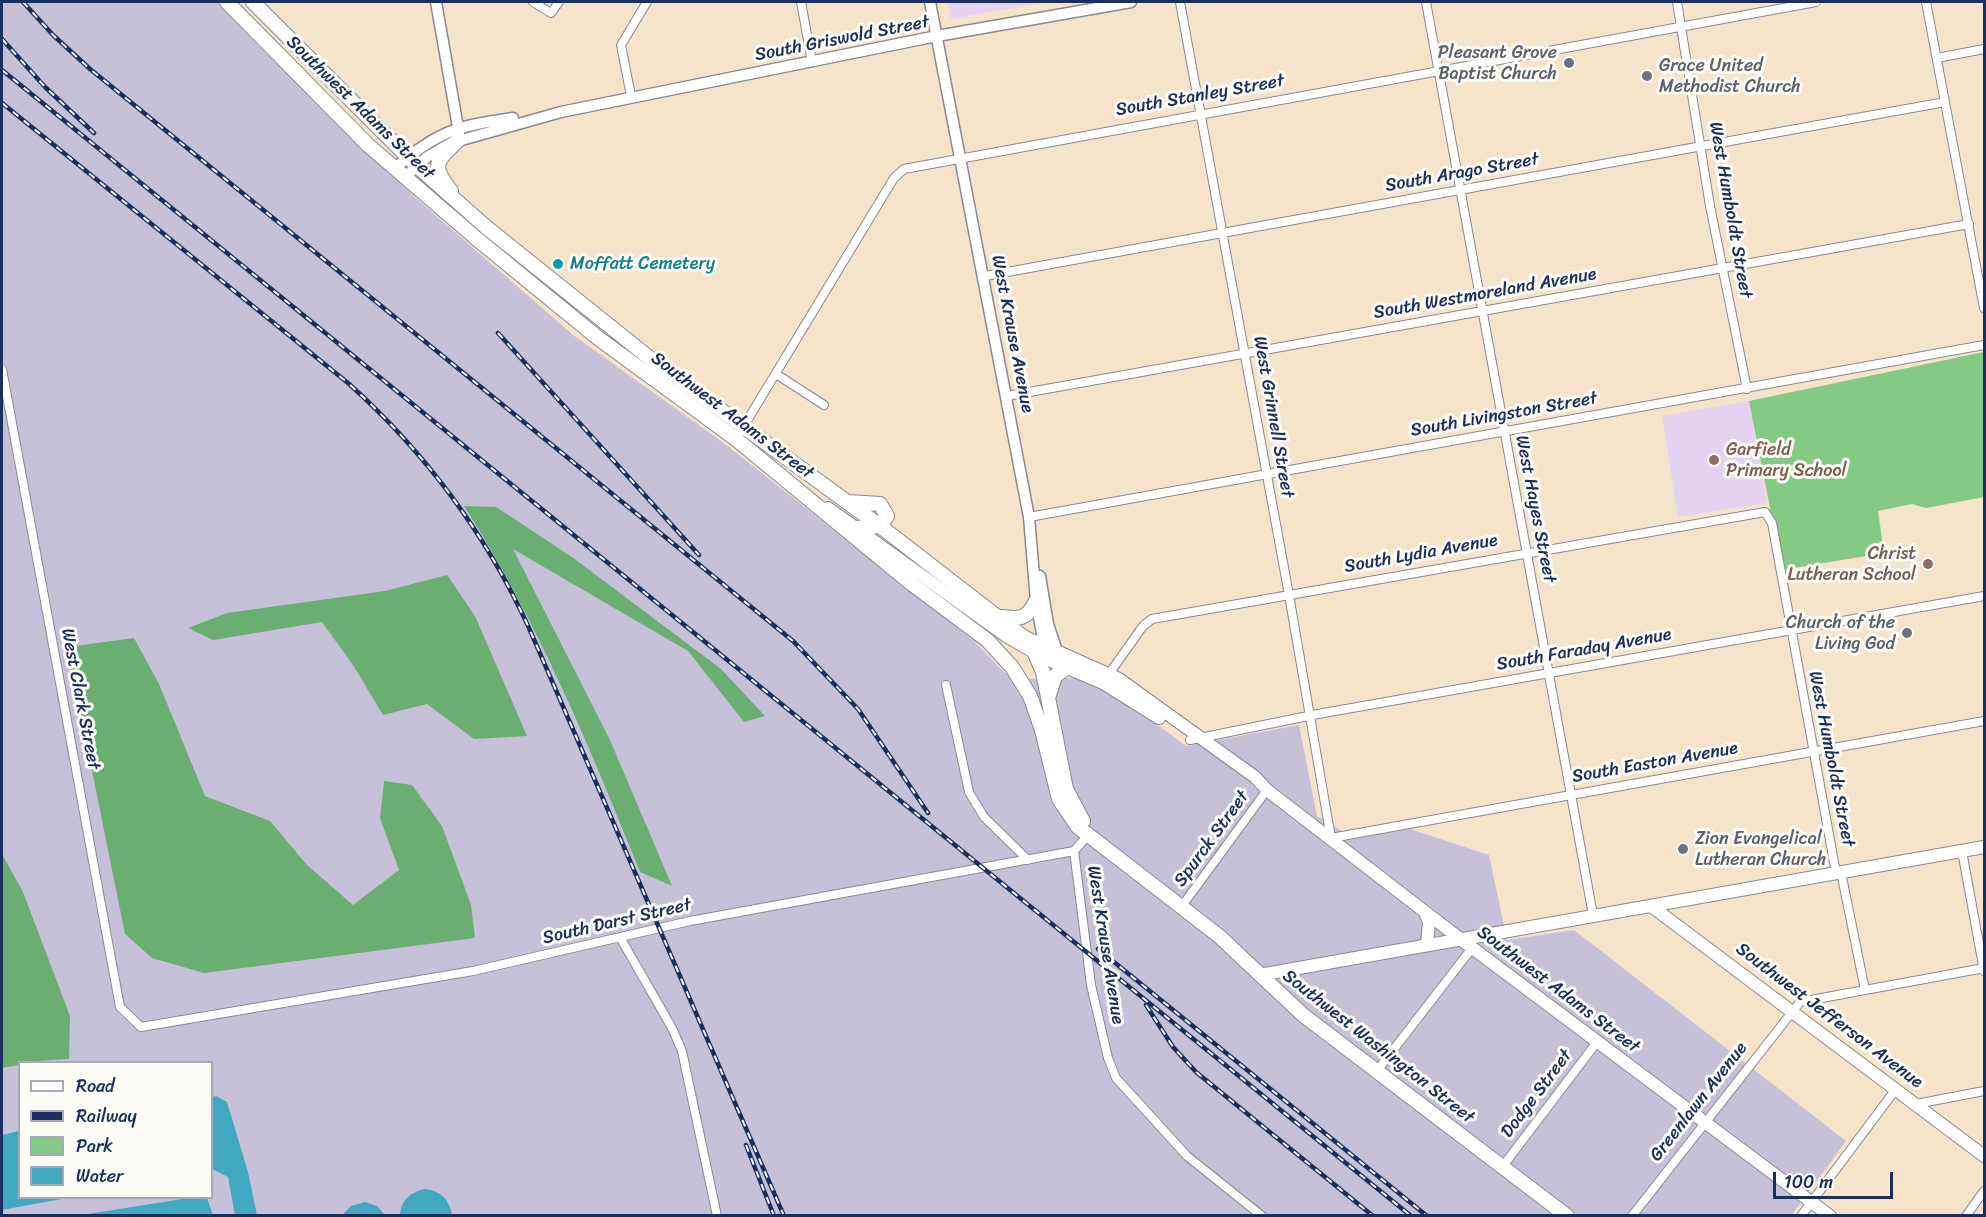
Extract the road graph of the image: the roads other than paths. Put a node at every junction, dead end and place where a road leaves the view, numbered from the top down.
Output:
1 (227, 2) edge
2 (253, 2) edge
3 (435, 2) edge
4 (533, 2) edge
5 (559, 2) edge
6 (647, 2) edge
7 (801, 2) edge
8 (930, 2) edge
9 (1131, 2) edge
10 (1179, 2) edge
11 (1426, 2) edge
12 (1677, 2) edge
13 (1816, 2) edge
14 (1926, 2) edge
15 (1681, 26) junction
16 (937, 36) junction
17 (1984, 49) edge
18 (1937, 58) junction
19 (812, 62) junction
20 (1438, 70) junction
21 (631, 96) junction
22 (1945, 102) junction
23 (1200, 113) junction
24 (459, 133) junction
25 (1702, 146) junction
26 (962, 157) junction
27 (413, 162) junction
28 (400, 172) junction
29 (1461, 190) junction
30 (479, 221) junction
31 (1968, 224) junction
32 (1222, 233) junction
33 (1984, 251) edge
34 (1974, 253) junction
35 (1723, 268) junction
36 (985, 276) junction
37 (1984, 308) edge
38 (1482, 311) junction
39 (1984, 345) edge
40 (1245, 354) junction
41 (2, 369) edge
42 (776, 374) junction
43 (1747, 388) junction
44 (1007, 396) junction
45 (824, 405) dead end
46 (745, 427) junction
47 (1504, 432) junction
48 (736, 439) junction
49 (1266, 475) junction
50 (782, 476) junction
51 (1765, 512) joint
52 (1029, 517) junction
53 (880, 526) junction
54 (857, 528) junction
55 (1526, 552) junction
56 (1289, 595) junction
57 (1984, 596) edge
58 (1035, 601) junction
59 (998, 616) junction
60 (1791, 630) junction
61 (1025, 637) joint
62 (1040, 650) junction
63 (1058, 651) junction
64 (1065, 667) junction
65 (1549, 673) junction
66 (1109, 674) junction
67 (946, 685) dead end
68 (1048, 697) junction
69 (1308, 716) junction
70 (1984, 721) edge
71 (1196, 739) junction
72 (1813, 752) junction
73 (1268, 790) junction
74 (1571, 795) junction
75 (1090, 834) junction
76 (1331, 838) junction
77 (1984, 847) edge
78 (1074, 851) junction
79 (1962, 851) junction
80 (1028, 860) junction
81 (1839, 873) junction
82 (1182, 906) junction
83 (1651, 906) junction
84 (1424, 911) junction
85 (1593, 915) junction
86 (1459, 938) junction
87 (621, 939) junction
88 (1427, 944) junction
89 (1472, 948) junction
90 (1984, 969) edge
91 (1259, 975) junction
92 (1865, 990) junction
93 (1792, 1009) junction
94 (141, 1027) joint
95 (1597, 1042) junction
96 (1377, 1071) junction
97 (1896, 1089) junction
98 (1984, 1091) edge
99 (1916, 1104) junction
100 (1706, 1121) junction
101 (1984, 1156) edge
102 (1503, 1166) junction
103 (1984, 1191) edge
104 (1812, 1202) junction
105 (717, 1215) edge
106 (1262, 1215) edge
107 (1567, 1215) edge
108 (1632, 1215) edge
109 (1801, 1215) edge
110 (1830, 1215) edge
111 (1966, 1215) edge

1 - 28 main road, Southwest Adams Street
2 - 27 main road, Southwest Adams Street
3 - 24 street
4 - 5 street
6 - 21 street
7 - 19 street
8 - 16 street, West Krause Avenue
9 - 16 street, South Griswold Street
10 - 23 street, West Grinnell Street
11 - 20 street, West Hayes Street
12 - 15 street, West Humboldt Street
13 - 15 street, South Stanley Street
14 - 18 street
15 - 20 street, South Stanley Street
15 - 25 street, West Humboldt Street
16 - 19 street, South Griswold Street
16 - 26 street, West Krause Avenue
17 - 18 street
18 - 22 street
19 - 21 street, South Griswold Street
20 - 23 street, South Stanley Street
20 - 29 street, West Hayes Street
21 - 24 street, South Griswold Street
22 - 25 street, South Arago Street
22 - 31 street
23 - 26 street, South Stanley Street
23 - 32 street, West Grinnell Street
24 - 27 street, South Griswold Street
24 - 30 main road
25 - 29 street, South Arago Street
25 - 35 street, West Humboldt Street
26 - 36 street, West Krause Avenue
26 - 42 street, South Stanley Street
27 - 28 street, South Griswold Street
27 - 30 main road, Southwest Adams Street
28 - 48 main road, Southwest Adams Street
29 - 32 street, South Arago Street
29 - 38 street, West Hayes Street
30 - 46 main road, Southwest Adams Street
31 - 34 street
31 - 35 street, South Westmoreland Avenue
32 - 36 street, South Arago Street
32 - 40 street, West Grinnell Street
33 - 34 street
34 - 37 street
35 - 38 street, South Westmoreland Avenue
35 - 43 street, West Humboldt Street
36 - 44 street, West Krause Avenue
38 - 40 street, South Westmoreland Avenue
38 - 47 street, West Hayes Street
39 - 43 street, South Livingston Street
40 - 44 street, South Westmoreland Avenue
40 - 49 street, West Grinnell Street
41 - 94 street, West Clark Street
42 - 45 street
42 - 46 street, South Stanley Street
43 - 47 street, South Livingston Street
44 - 52 street, West Krause Avenue
46 - 48 street, South Stanley Street
46 - 53 main road, Southwest Adams Street
47 - 49 street, South Livingston Street
47 - 55 street, West Hayes Street
48 - 50 main road, Southwest Adams Street
49 - 52 street, South Livingston Street
49 - 56 street, West Grinnell Street
50 - 54 main road, Southwest Adams Street
50 - 75 main road, Southwest Washington Street
51 - 55 street, South Lydia Avenue
51 - 60 street, West Humboldt Street
52 - 58 street, West Krause Avenue
52 - 63 street
53 - 54 main road
53 - 59 main road, Southwest Adams Street
54 - 62 main road, Southwest Adams Street
55 - 56 street, South Lydia Avenue
55 - 65 street, West Hayes Street
56 - 66 street, South Lydia Avenue
56 - 69 street, West Grinnell Street
57 - 60 street, South Faraday Avenue
58 - 59 main road
58 - 62 street, West Krause Avenue
59 - 61 main road, Southwest Adams Street
60 - 65 street, South Faraday Avenue
60 - 72 street, West Humboldt Street
61 - 62 main road, Southwest Washington Street
62 - 63 main road, Southwest Adams Street
62 - 64 main road, Southwest Adams Street
62 - 68 main road, Southwest Washington Street
63 - 66 main road, Southwest Adams Street
64 - 68 main road
64 - 71 main road, Southwest Adams Street
65 - 69 street, South Faraday Avenue
65 - 74 street, West Hayes Street
66 - 71 main road, Southwest Adams Street
67 - 80 street
68 - 75 main road, Southwest Washington Street
69 - 71 street, South Faraday Avenue
69 - 76 street, West Grinnell Street
70 - 72 street, South Easton Avenue
71 - 73 main road, Southwest Adams Street
72 - 74 street, South Easton Avenue
72 - 81 street, West Humboldt Street
73 - 76 main road, Southwest Adams Street
73 - 82 street, Spurck Street
74 - 76 street, South Easton Avenue
74 - 85 street, West Hayes Street
75 - 78 street
75 - 82 main road, Southwest Washington Street
76 - 84 main road, Southwest Adams Street
77 - 79 main road
78 - 80 street, South Darst Street
78 - 106 street, West Krause Avenue
79 - 81 main road
79 - 90 street
80 - 87 street, South Darst Street
81 - 83 main road
81 - 92 street, West Humboldt Street
82 - 91 main road, Southwest Washington Street
83 - 85 main road
83 - 93 main road, Southwest Jefferson Avenue
84 - 86 main road, Southwest Adams Street
84 - 88 main road
85 - 86 main road
86 - 88 main road
86 - 89 main road, Southwest Adams Street
87 - 94 street, South Darst Street
87 - 105 street
88 - 91 main road
89 - 95 main road, Southwest Adams Street
89 - 96 street
90 - 92 street
91 - 96 main road, Southwest Washington Street
92 - 93 street
93 - 97 main road, Southwest Jefferson Avenue
93 - 100 street, Greenlawn Avenue
95 - 100 main road, Southwest Adams Street
95 - 102 street, Dodge Street
96 - 102 main road, Southwest Washington Street
97 - 99 main road, Southwest Jefferson Avenue
97 - 104 street
98 - 99 street
99 - 101 main road, Southwest Jefferson Avenue
100 - 104 main road, Southwest Adams Street
100 - 108 street, Greenlawn Avenue
102 - 107 main road, Southwest Washington Street
103 - 111 street
104 - 109 street
104 - 110 main road, Southwest Adams Street

